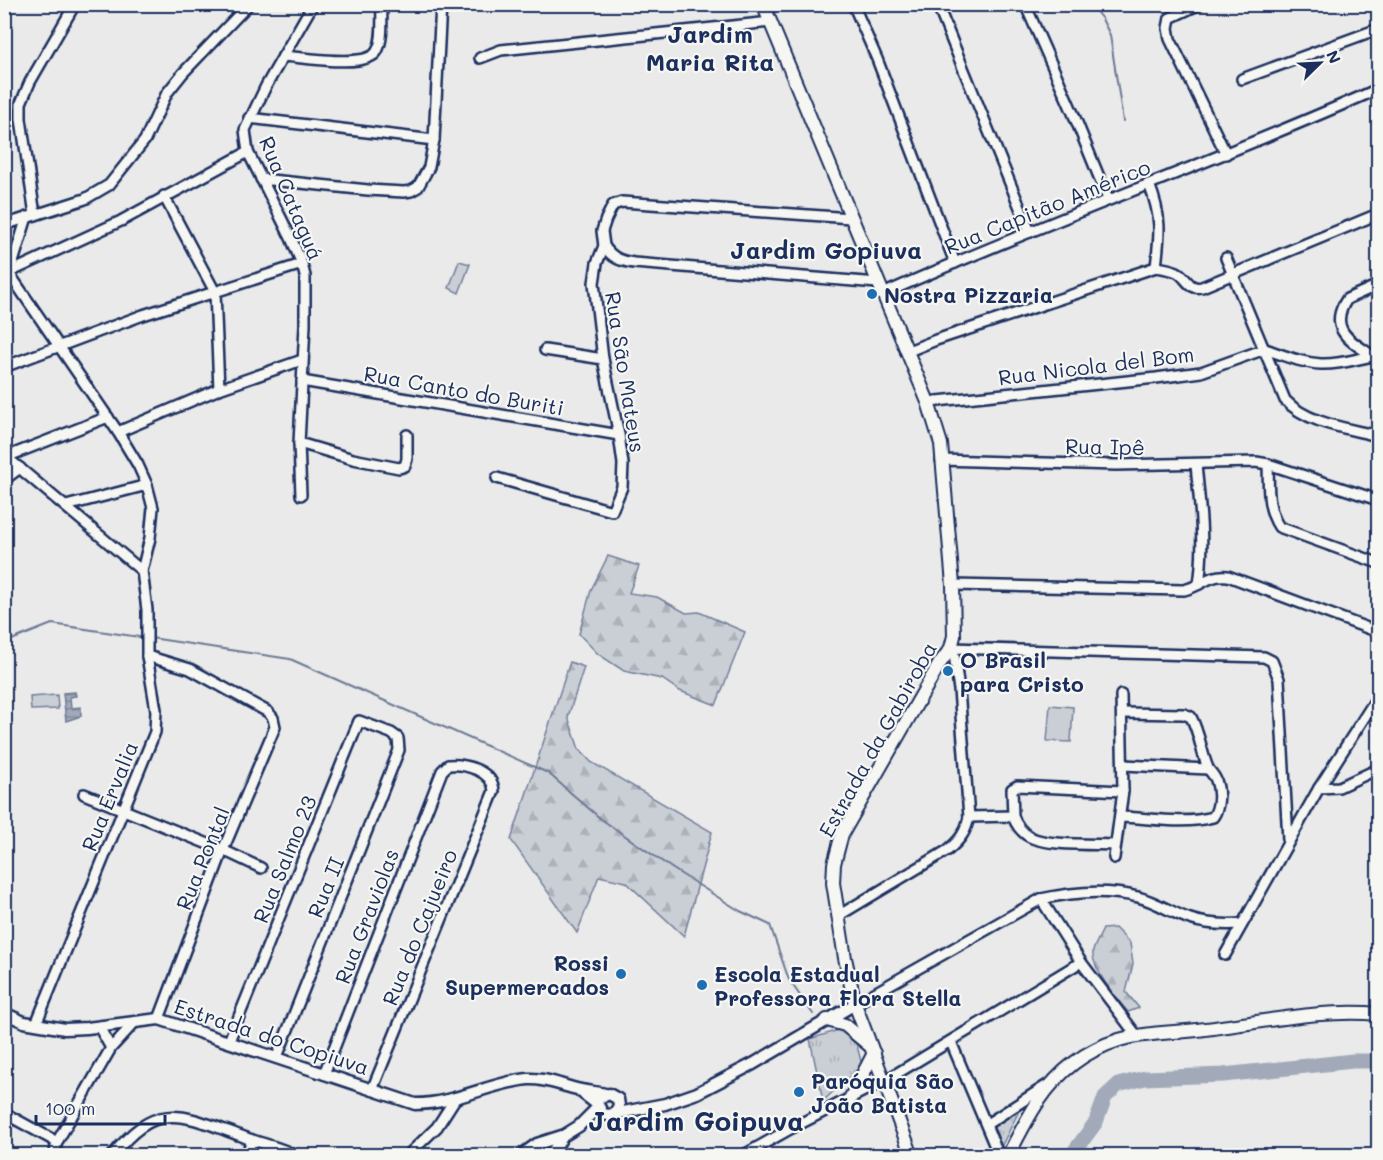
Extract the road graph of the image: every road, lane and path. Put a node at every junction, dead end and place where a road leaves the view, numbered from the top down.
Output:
1 (75, 4) edge
2 (249, 4) edge
3 (313, 4) edge
4 (382, 4) edge
5 (441, 4) edge
6 (764, 4) edge
7 (853, 4) edge
8 (938, 4) edge
9 (1025, 4) edge
10 (1200, 4) edge
11 (771, 22) junction
12 (1378, 29) edge
13 (283, 56) junction
14 (480, 58) dead end
15 (1242, 79) dead end
16 (1378, 89) edge
17 (249, 118) junction
18 (434, 140) junction
19 (248, 152) junction
20 (1227, 154) junction
21 (261, 179) junction
22 (1149, 184) junction
23 (164, 196) junction
24 (1108, 199) junction
25 (1378, 213) edge
26 (31, 216) junction
27 (851, 218) junction
28 (4, 225) edge
29 (1030, 232) junction
30 (604, 246) junction
31 (1226, 258) dead end
32 (955, 262) junction
33 (302, 264) junction
34 (1156, 267) junction
35 (7, 269) edge
36 (1232, 274) junction
37 (1378, 285) edge
38 (880, 288) junction
39 (215, 292) junction
40 (61, 346) junction
41 (1265, 349) junction
42 (545, 351) dead end
43 (906, 352) junction
44 (1376, 355) edge
45 (603, 359) junction
46 (302, 360) junction
47 (4, 367) edge
48 (302, 381) junction
49 (219, 389) junction
50 (928, 402) junction
51 (108, 417) junction
52 (118, 432) junction
53 (407, 435) dead end
54 (619, 435) junction
55 (1378, 436) edge
56 (299, 443) junction
57 (5, 456) edge
58 (941, 460) junction
59 (1268, 464) junction
60 (1196, 465) junction
61 (20, 468) junction
62 (497, 478) dead end
63 (4, 480) edge
64 (147, 485) junction
65 (301, 495) dead end
66 (1378, 500) edge
67 (66, 506) junction
68 (1378, 563) edge
69 (142, 571) junction
70 (1199, 584) junction
71 (953, 585) junction
72 (1378, 632) edge
73 (951, 648) junction
74 (147, 656) junction
75 (1121, 695) dead end
76 (1378, 696) edge
77 (1122, 713) junction
78 (391, 733) joint
79 (1123, 765) junction
80 (1208, 769) junction
81 (1378, 769) edge
82 (442, 771) joint
83 (1319, 788) junction
84 (1122, 791) junction
85 (84, 794) dead end
86 (123, 811) junction
87 (1012, 816) junction
88 (969, 817) junction
89 (1120, 817) junction
90 (1288, 840) junction
91 (1115, 845) junction
92 (223, 850) junction
93 (1114, 858) dead end
94 (261, 868) dead end
95 (1041, 899) junction
96 (838, 916) junction
97 (1241, 924) junction
98 (1225, 955) dead end
99 (1081, 962) junction
100 (855, 1004) junction
101 (4, 1012) edge
102 (1378, 1014) edge
103 (159, 1019) junction
104 (827, 1020) junction
105 (134, 1023) junction
106 (36, 1024) junction
107 (99, 1027) junction
108 (1137, 1036) junction
109 (228, 1041) junction
110 (951, 1042) junction
111 (111, 1048) junction
112 (873, 1050) junction
113 (277, 1057) junction
114 (324, 1074) junction
115 (885, 1081) junction
116 (1051, 1083) junction
117 (372, 1089) junction
118 (577, 1089) junction
119 (610, 1095) junction
120 (850, 1099) junction
121 (455, 1100) junction
122 (598, 1106) junction
123 (644, 1107) junction
124 (4, 1113) edge
125 (611, 1115) junction
126 (987, 1124) junction
127 (579, 1126) junction
128 (563, 1136) junction
129 (252, 1140) junction
130 (57, 1142) junction
131 (54, 1155) edge
132 (112, 1155) edge
133 (246, 1155) edge
134 (297, 1155) edge
135 (407, 1155) edge
136 (520, 1155) edge
137 (550, 1155) edge
138 (742, 1155) edge
139 (912, 1155) edge
140 (999, 1155) edge
141 (1008, 1155) edge

1 - 26 street
2 - 26 street
3 - 13 street, Rua Cataguá
4 - 13 street
5 - 18 street
6 - 11 main road, Estrada da Gabiroba
7 - 32 street
8 - 29 street
9 - 24 street
10 - 20 street
11 - 14 street
11 - 27 main road, Estrada da Gabiroba
12 - 15 street
13 - 17 street, Rua Cataguá
16 - 20 street, Rua Capitão Américo
17 - 18 street
17 - 19 street, Rua Cataguá
18 - 21 street
19 - 21 street, Rua Cataguá
19 - 23 street
20 - 22 street, Rua Capitão Américo
21 - 33 street, Rua Cataguá
22 - 24 street, Rua Capitão Américo
22 - 34 street
23 - 35 street
23 - 39 street
24 - 29 street, Rua Capitão Américo
25 - 36 street
26 - 28 street
26 - 35 street
27 - 30 street, Rua São Mateus
27 - 38 main road, Estrada da Gabiroba
29 - 32 street, Rua Capitão Américo
30 - 38 street
30 - 45 street, Rua São Mateus
31 - 36 street
32 - 38 street, Rua Capitão Américo
33 - 39 street
33 - 46 street, Rua Cataguá
34 - 36 street
34 - 43 street
35 - 40 street
36 - 41 street
37 - 44 street
38 - 43 main road, Estrada da Gabiroba
39 - 40 street
39 - 49 street
40 - 47 street
40 - 51 street
41 - 44 street
41 - 50 street, Rua Nicola del Bom
41 - 55 street
42 - 45 street
43 - 50 main road, Estrada da Gabiroba
45 - 54 street, Rua São Mateus
46 - 48 street, Rua Cataguá
46 - 49 street
48 - 54 street, Rua Canto do Buriti
48 - 56 street, Rua Cataguá
49 - 52 street
50 - 58 main road, Estrada da Gabiroba
51 - 52 street
51 - 57 street
52 - 64 street
53 - 56 street
54 - 62 street, Rua São Mateus
56 - 65 street, Rua Cataguá
57 - 61 street
58 - 60 street, Rua Ipê
58 - 71 main road, Estrada da Gabiroba
59 - 60 street, Rua Ipê
59 - 66 street, Rua Ipê
59 - 68 street
60 - 70 street
61 - 63 street
61 - 67 street
64 - 67 street
64 - 69 street
67 - 69 street
69 - 74 street, Rua Ervalia
70 - 71 street
70 - 72 street
71 - 73 main road, Estrada da Gabiroba
73 - 88 street
73 - 90 street
73 - 96 main road, Estrada da Gabiroba
74 - 86 street, Rua Ervalia
74 - 92 street, Rua Pontal
75 - 77 street
76 - 83 street
77 - 79 street
77 - 80 street
78 - 109 street, Rua Salmo 23
78 - 113 street, Rua II
79 - 80 street
79 - 84 street
80 - 89 street
81 - 83 street
82 - 114 street, Rua Graviolas
82 - 117 street, Rua do Cajueiro
83 - 90 street
84 - 87 street
84 - 89 street
85 - 86 street
86 - 92 street
86 - 106 street, Rua Ervalia
87 - 88 street
87 - 91 street
88 - 96 street
89 - 91 street
90 - 97 street
91 - 93 street
92 - 94 street
92 - 103 street, Rua Pontal
95 - 97 street
95 - 99 street
95 - 100 street
96 - 100 main road, Estrada da Gabiroba
97 - 98 street
99 - 108 street
99 - 110 street
100 - 104 street
100 - 112 main road, Estrada da Gabiroba
101 - 106 street, Estrada do Copiuva
102 - 108 main road
103 - 105 street, Estrada do Copiuva
103 - 109 street, Estrada do Copiuva
104 - 112 main road
104 - 123 street
105 - 107 street, Estrada do Copiuva
105 - 111 street
106 - 107 street, Estrada do Copiuva
107 - 111 street
108 - 116 main road
109 - 113 street, Estrada do Copiuva
110 - 115 street
110 - 126 street
111 - 130 street
112 - 115 main road, Estrada da Gabiroba
112 - 120 main road
113 - 114 street, Estrada do Copiuva
114 - 117 street, Estrada do Copiuva
115 - 120 street
115 - 139 main road, Estrada da Gabiroba
116 - 126 street
116 - 141 main road
117 - 121 street, Estrada do Copiuva
118 - 119 street
118 - 121 street, Estrada do Copiuva
118 - 122 street
119 - 122 street
119 - 123 street
119 - 125 street
120 - 138 street
121 - 135 street
122 - 125 street
122 - 127 street
123 - 125 street
124 - 130 street
125 - 127 street
126 - 140 street
127 - 128 street
128 - 136 street
128 - 137 street
129 - 132 street
129 - 133 street
129 - 134 street
130 - 131 street

